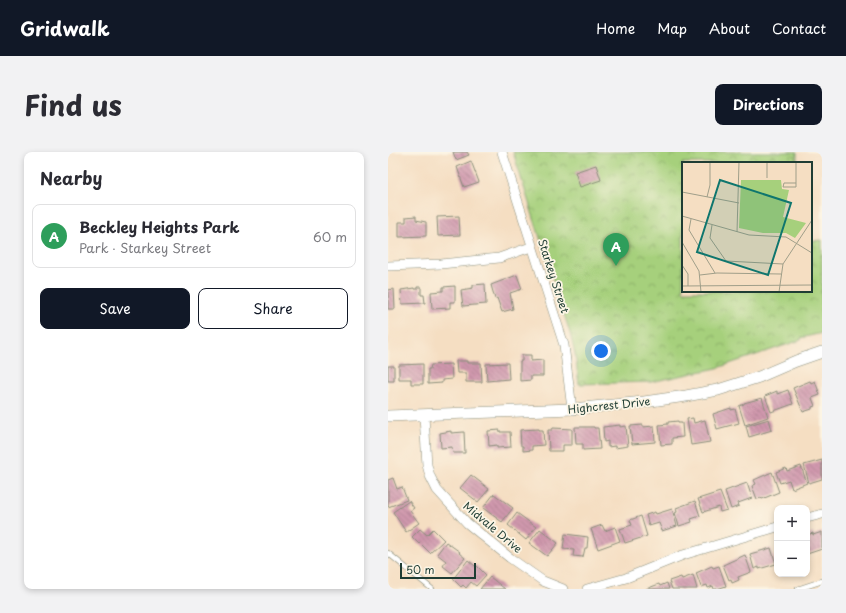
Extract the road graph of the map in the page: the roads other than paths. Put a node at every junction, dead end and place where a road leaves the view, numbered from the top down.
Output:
1 (502, 152) edge
2 (531, 247) junction
3 (388, 266) edge
4 (822, 352) edge
5 (572, 409) junction
6 (388, 416) edge
7 (424, 416) junction
8 (822, 514) edge
9 (810, 517) edge
10 (774, 528) edge
11 (388, 553) edge
12 (822, 581) edge
13 (432, 589) edge
14 (563, 589) edge
15 (587, 589) edge
16 (798, 589) edge

1 - 2 street, Starkey Street
2 - 3 street
2 - 5 street, Starkey Street
4 - 5 street, Highcrest Drive
5 - 7 street, Highcrest Drive
6 - 7 street, Highcrest Drive
7 - 14 street, Midvale Drive
8 - 9 street
10 - 15 street
11 - 13 lane
12 - 16 lane

